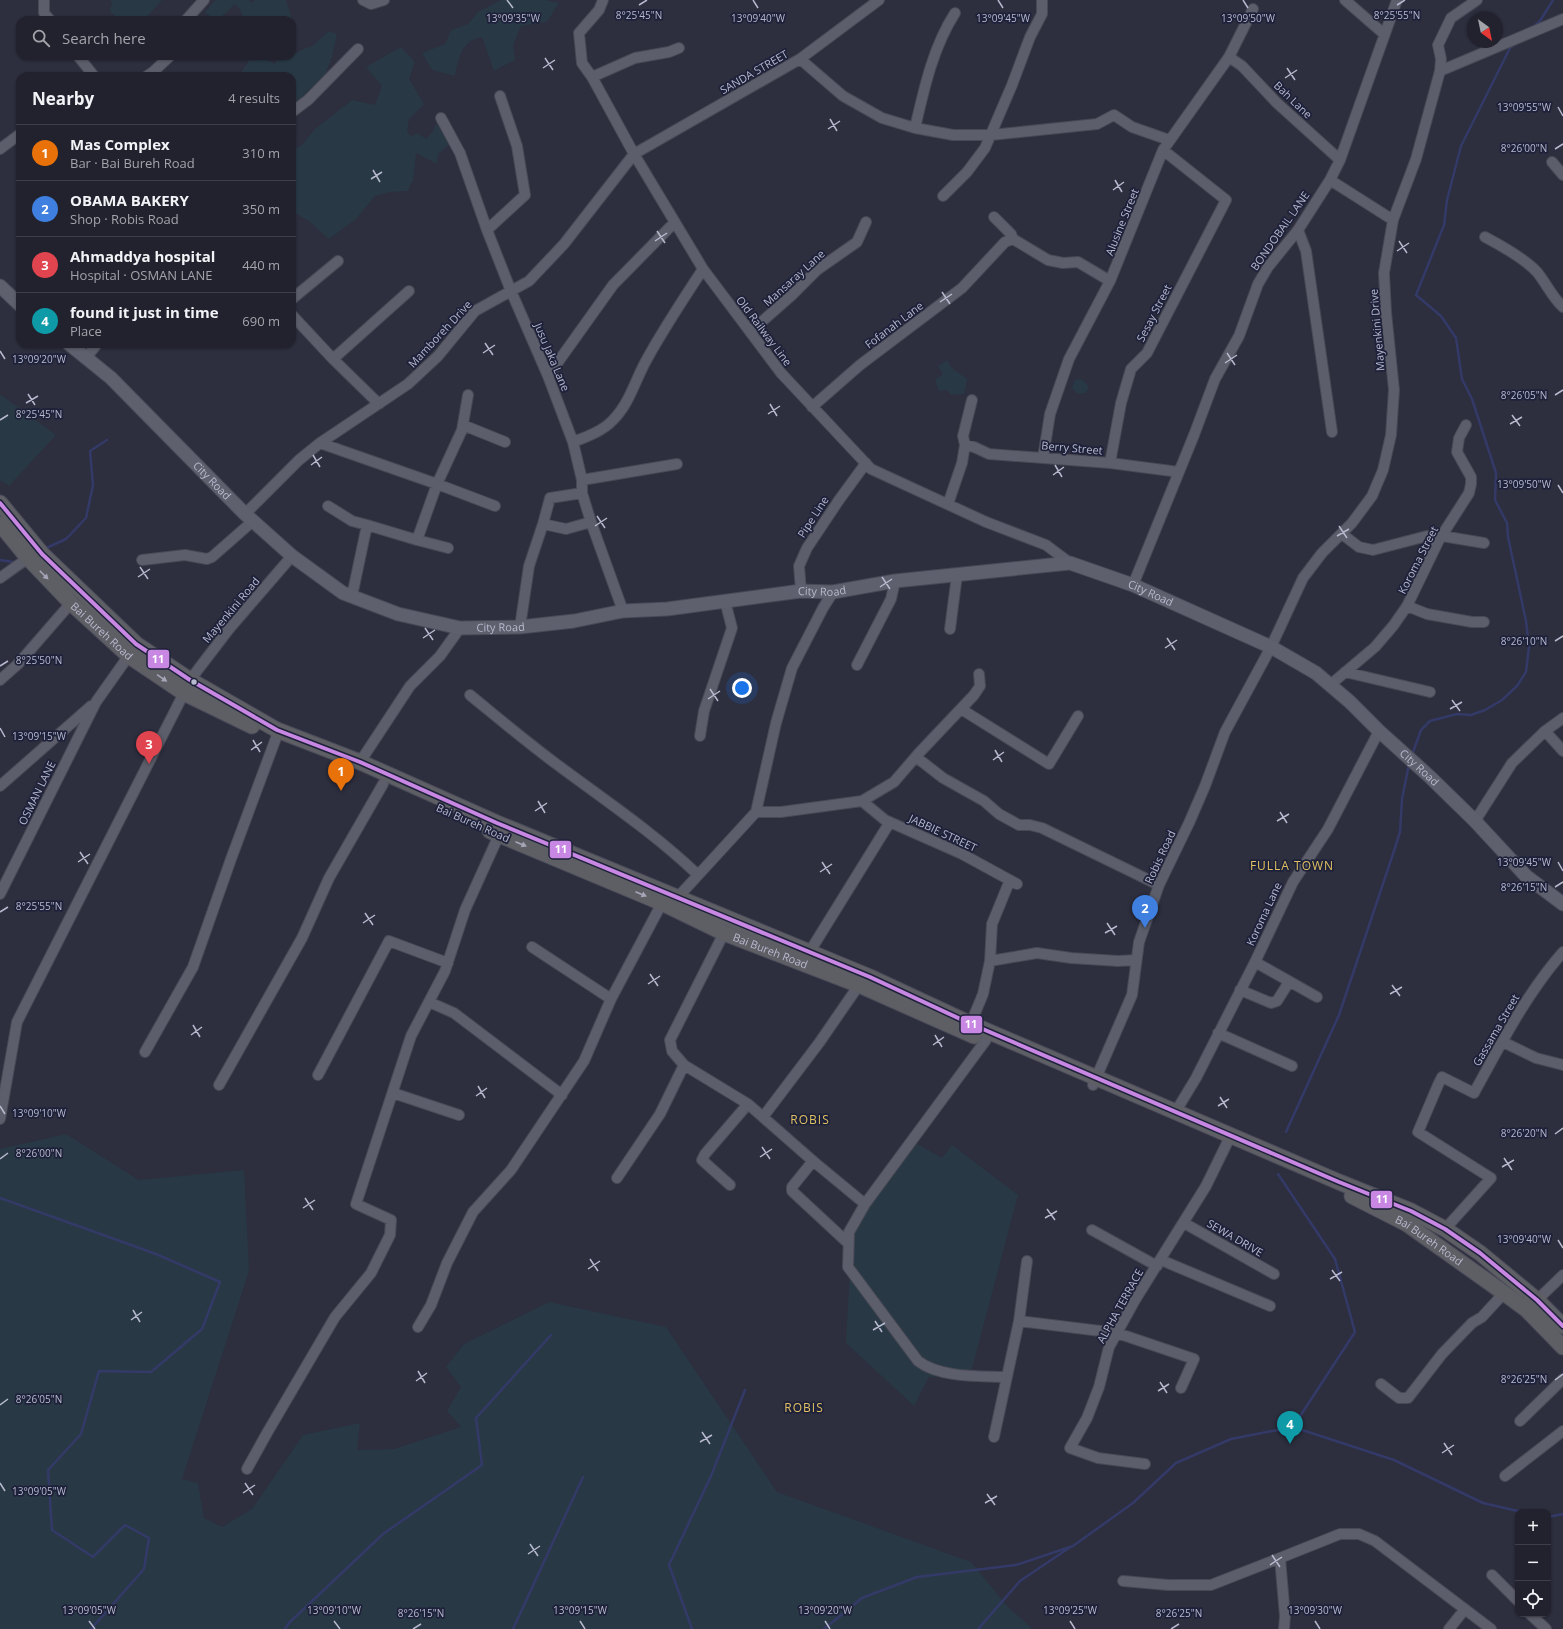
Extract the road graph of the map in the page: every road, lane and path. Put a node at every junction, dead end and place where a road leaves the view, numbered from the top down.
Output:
1 (44, 0) edge
2 (204, 0) edge
3 (363, 0) edge
4 (384, 0) edge
5 (603, 0) edge
6 (879, 0) edge
7 (1042, 0) edge
8 (1345, 0) edge
9 (1397, 0) edge
10 (1477, 0) edge
11 (1253, 9) dead end
12 (955, 13) dead end
13 (47, 16) edge
14 (190, 16) edge
15 (1563, 19) edge
16 (1384, 34) junction
17 (679, 48) dead end
18 (358, 49) dead end
19 (1229, 57) junction
20 (800, 59) junction
21 (81, 60) edge
22 (166, 60) edge
23 (1440, 71) junction
24 (91, 72) edge
25 (153, 72) edge
26 (592, 77) junction
27 (500, 96) dead end
28 (296, 109) edge
29 (441, 118) dead end
30 (915, 128) junction
31 (991, 135) junction
32 (16, 137) edge
33 (1169, 140) junction
34 (0, 149) edge
35 (1163, 150) junction
36 (634, 154) junction
37 (1340, 160) junction
38 (1552, 162) dead end
39 (1563, 175) edge
40 (1330, 180) junction
41 (942, 196) dead end
42 (994, 217) dead end
43 (1394, 220) junction
44 (675, 222) junction
45 (866, 222) dead end
46 (487, 230) junction
47 (1298, 230) junction
48 (1485, 237) dead end
49 (1009, 241) junction
50 (338, 260) dead end
51 (703, 269) junction
52 (1110, 281) junction
53 (0, 286) edge
54 (409, 291) dead end
55 (510, 291) junction
56 (296, 297) edge
57 (16, 301) edge
58 (1563, 307) edge
59 (296, 319) edge
60 (750, 332) junction
61 (74, 348) edge
62 (94, 348) edge
63 (86, 358) junction
64 (333, 359) junction
65 (548, 376) junction
66 (468, 395) dead end
67 (972, 400) dead end
68 (379, 404) junction
69 (812, 407) junction
70 (1466, 425) dead end
71 (463, 426) junction
72 (1332, 432) dead end
73 (505, 442) dead end
74 (573, 442) junction
75 (320, 443) junction
76 (965, 445) junction
77 (1043, 458) junction
78 (866, 463) junction
79 (678, 464) dead end
80 (1110, 464) junction
81 (1179, 472) junction
82 (582, 480) junction
83 (437, 484) junction
84 (582, 493) junction
85 (0, 503) edge
86 (948, 504) junction
87 (328, 506) dead end
88 (495, 506) dead end
89 (249, 518) junction
90 (591, 522) junction
91 (0, 524) edge
92 (543, 524) junction
93 (367, 525) junction
94 (1342, 534) junction
95 (1441, 538) junction
96 (417, 540) junction
97 (1484, 543) dead end
98 (448, 548) dead end
99 (292, 556) junction
100 (28, 558) junction
101 (142, 560) dead end
102 (1070, 563) junction
103 (958, 575) junction
104 (0, 578) edge
105 (895, 581) junction
106 (1133, 585) junction
107 (785, 588) dead end
108 (801, 588) junction
109 (833, 592) junction
110 (352, 596) junction
111 (725, 601) junction
112 (72, 603) junction
113 (1407, 606) junction
114 (623, 611) junction
115 (1484, 622) dead end
116 (520, 627) junction
117 (460, 628) junction
118 (950, 629) dead end
119 (1271, 647) junction
120 (132, 650) junction
121 (857, 665) dead end
122 (1344, 672) junction
123 (979, 674) dead end
124 (0, 680) edge
125 (1330, 685) junction
126 (187, 687) junction
127 (1430, 692) dead end
128 (470, 695) dead end
129 (96, 702) junction
130 (961, 708) junction
131 (1078, 716) dead end
132 (1563, 718) edge
133 (1545, 730) junction
134 (1378, 731) junction
135 (700, 736) dead end
136 (276, 738) junction
137 (1563, 752) edge
138 (916, 757) junction
139 (360, 762) junction
140 (383, 784) junction
141 (0, 786) edge
142 (862, 800) junction
143 (756, 812) junction
144 (890, 822) junction
145 (1476, 822) junction
146 (499, 835) junction
147 (697, 874) junction
148 (1159, 885) junction
149 (0, 894) edge
150 (678, 897) junction
151 (662, 903) junction
152 (1563, 904) edge
153 (724, 933) junction
154 (532, 947) dead end
155 (1563, 952) edge
156 (806, 958) junction
157 (990, 960) junction
158 (1136, 960) junction
159 (1255, 962) junction
160 (448, 963) junction
161 (1289, 982) junction
162 (859, 985) junction
163 (1240, 990) junction
164 (1317, 997) dead end
165 (611, 999) junction
166 (429, 1002) junction
167 (969, 1028) junction
168 (1218, 1033) junction
169 (986, 1040) junction
170 (1503, 1042) junction
171 (145, 1052) dead end
172 (684, 1065) junction
173 (1563, 1065) edge
174 (1292, 1066) dead end
175 (318, 1075) dead end
176 (1095, 1081) junction
177 (219, 1085) dead end
178 (393, 1093) junction
179 (562, 1095) junction
180 (748, 1104) junction
181 (1176, 1111) junction
182 (459, 1116) dead end
183 (764, 1117) junction
184 (0, 1119) edge
185 (1230, 1138) junction
186 (813, 1161) junction
187 (617, 1178) dead end
188 (730, 1185) dead end
189 (865, 1204) junction
190 (1184, 1223) junction
191 (1445, 1229) junction
192 (1092, 1230) dead end
193 (848, 1242) junction
194 (1027, 1261) dead end
195 (1159, 1263) junction
196 (1274, 1274) dead end
197 (1563, 1275) edge
198 (1504, 1293) junction
199 (1532, 1305) junction
200 (1270, 1306) dead end
201 (1019, 1321) junction
202 (1563, 1326) edge
203 (418, 1327) dead end
204 (1117, 1333) junction
205 (1563, 1347) edge
206 (1006, 1377) junction
207 (1563, 1379) edge
208 (1381, 1384) dead end
209 (1181, 1388) dead end
210 (1520, 1421) dead end
211 (1563, 1431) edge
212 (994, 1437) dead end
213 (1145, 1464) dead end
214 (247, 1469) dead end
215 (1505, 1476) dead end
216 (1280, 1558) junction
217 (1492, 1575) dead end
218 (1123, 1581) dead end
219 (1515, 1598) edge
220 (1465, 1609) junction
221 (1533, 1617) edge
222 (1284, 1629) edge
223 (1449, 1629) edge
224 (1491, 1629) edge
225 (1546, 1629) edge

1 - 13 street
2 - 14 street
3 - 4 street
5 - 26 street, Old Railway Line
6 - 20 street, SANDA STREET
7 - 31 street
8 - 16 street
9 - 16 street, BONDOBAIL LANE
10 - 23 street, Mayenkini Drive
11 - 19 street, Alusine Street
12 - 30 street
15 - 23 street
16 - 37 street, BONDOBAIL LANE
17 - 26 street
18 - 28 street
19 - 33 street, Alusine Street
19 - 37 street, Bah Lane
20 - 30 street
20 - 36 street, SANDA STREET
21 - 24 street
22 - 25 street
23 - 43 street, Mayenkini Drive
26 - 36 street, Old Railway Line
27 - 46 street
29 - 46 street, Jusu Jaka Lane
30 - 31 street
31 - 33 street
31 - 41 street
32 - 34 street
33 - 35 street, Alusine Street
35 - 52 street, Alusine Street
35 - 80 street, Sesay Street
36 - 44 street, Old Railway Line
36 - 55 street, Mamboreh Drive
37 - 40 street, BONDOBAIL LANE
38 - 39 street
40 - 43 street
40 - 47 street, BONDOBAIL LANE
42 - 49 street
43 - 94 street, Mayenkini Drive
44 - 51 street, Old Railway Line
44 - 65 street
45 - 60 street, Mansaray Lane
46 - 55 street, Jusu Jaka Lane
47 - 72 street
47 - 81 street, BONDOBAIL LANE
48 - 58 street
49 - 52 street
49 - 69 street, Fofanah Lane
50 - 56 street
51 - 60 street, Old Railway Line
51 - 74 street
52 - 77 street, Alusine Street
53 - 57 main road
54 - 64 street
55 - 65 street, Jusu Jaka Lane
55 - 68 street, Mamboreh Drive
59 - 64 street
60 - 69 street, Old Railway Line
61 - 63 main road, City Road
62 - 63 street
63 - 89 main road, City Road
64 - 68 street
65 - 74 street, Jusu Jaka Lane
66 - 71 street
67 - 76 street
68 - 75 street, Mamboreh Drive
69 - 78 street, Old Railway Line
70 - 95 street, Koroma Street
71 - 73 street
71 - 83 street
74 - 82 street, Jusu Jaka Lane
75 - 83 street
75 - 89 street, Mamboreh Drive
76 - 77 street, Berry Street
76 - 86 street
77 - 80 street, Berry Street
78 - 86 street, Old Railway Line
78 - 108 street, Pipe Line
79 - 82 street
80 - 81 street, Berry Street
81 - 106 street, BONDOBAIL LANE
82 - 84 street, Jusu Jaka Lane
83 - 88 street
83 - 96 street
84 - 90 street, Jusu Jaka Lane
84 - 92 street
85 - 120 highway, Bai Bureh Road
86 - 102 street, Old Railway Line
87 - 93 street
89 - 99 main road, City Road
89 - 101 street, Mamboreh Drive
90 - 92 street
90 - 114 street, Jusu Jaka Lane
91 - 100 highway, Bai Bureh Road
92 - 116 street
93 - 96 street
93 - 110 street
94 - 95 street
94 - 119 street, Mayenkini Drive
95 - 97 street
95 - 113 street, Koroma Street
96 - 98 street
99 - 110 main road, City Road
99 - 126 street, Mayenkini Road
100 - 104 street
100 -> 112 highway, Bai Bureh Road
102 - 103 main road, City Road
102 - 106 main road, City Road
103 - 105 main road, City Road
103 - 118 street
105 - 109 main road, City Road
105 - 121 street
106 - 119 main road, City Road
107 - 108 street
108 - 109 main road, City Road
108 - 111 main road, City Road
109 - 143 street
110 - 117 main road, City Road
111 - 114 main road, City Road
111 - 135 street
112 - 120 highway, Bai Bureh Road
112 - 124 street
113 - 115 street
113 - 122 street, Koroma Street
114 - 116 main road, City Road
116 - 117 main road, City Road
117 - 139 street
119 - 125 main road, City Road
119 - 148 street, Robis Road
120 - 126 highway, Bai Bureh Road
120 - 129 street, OSMAN LANE
122 - 125 street, Koroma Street
122 - 127 street
123 - 130 street
125 - 134 main road, City Road
126 - 136 highway, Bai Bureh Road
126 - 139 highway, Bai Bureh Road
126 - 184 street, Mayenkini Road
128 - 147 street
129 - 141 street
129 - 149 street, OSMAN LANE
130 - 131 street
130 - 138 street
132 - 133 street
133 - 137 street
133 - 145 street
134 - 145 main road, City Road
134 - 159 street, Koroma Lane
136 - 140 highway, Bai Bureh Road
136 - 171 street
138 - 142 street
138 - 148 street
139 - 150 highway, Bai Bureh Road
140 - 146 highway, Bai Bureh Road
140 - 177 street
142 - 143 street
142 - 144 street, JABBIE STREET
143 - 147 street
144 - 156 street
144 - 157 street, JABBIE STREET
145 - 152 main road, City Road
146 -> 151 highway, Bai Bureh Road
146 - 160 street
147 - 150 street
148 - 158 street, Robis Road
150 - 156 highway, Bai Bureh Road
151 - 153 highway, Bai Bureh Road
151 - 165 street
153 - 156 highway, Bai Bureh Road
153 - 172 street
154 - 165 street
155 - 170 street, Gassama Street
156 - 162 highway, Bai Bureh Road
156 - 167 highway, Bai Bureh Road
157 - 158 street
157 - 167 street
158 - 176 street, Robis Road
159 - 161 street
159 - 163 street, Koroma Lane
160 - 166 street
160 - 175 street
161 - 163 street
161 - 164 street
162 - 167 highway, Bai Bureh Road
162 - 183 street
163 - 168 street, Koroma Lane
165 - 179 street
166 - 178 street
166 - 179 street
167 - 169 highway, Bai Bureh Road
167 - 176 highway, Bai Bureh Road
168 - 174 street
168 - 181 street, Koroma Lane
169 - 176 highway, Bai Bureh Road
169 - 189 street
170 - 173 street
170 - 191 street, Gassama Street
172 - 180 street
172 - 187 street
176 - 181 highway, Bai Bureh Road
176 - 185 highway, Bai Bureh Road
178 - 182 street
178 - 214 street
179 - 203 street
180 - 183 street
180 - 188 street
181 - 185 highway, Bai Bureh Road
183 - 186 street
185 - 190 street, ALPHA TERRACE
185 - 191 highway, Bai Bureh Road
185 - 198 highway, Bai Bureh Road
186 - 189 street
186 - 193 street
189 - 193 street
190 - 195 street, ALPHA TERRACE
190 - 196 street, SEWA DRIVE
191 - 199 highway, Bai Bureh Road
192 - 195 street
193 - 206 street
194 - 201 street
195 - 200 street
195 - 204 street, ALPHA TERRACE
197 - 199 street
198 - 199 highway, Bai Bureh Road
198 - 208 street
199 - 202 highway, Bai Bureh Road
199 - 205 highway, Bai Bureh Road
201 - 204 street
201 - 206 street
204 - 209 street
204 - 213 street, ALPHA TERRACE
206 - 212 street
207 - 210 street
211 - 215 street
216 - 218 street
216 - 220 street
216 - 222 street
217 - 219 street
220 - 223 street
220 - 224 street
221 - 225 street

